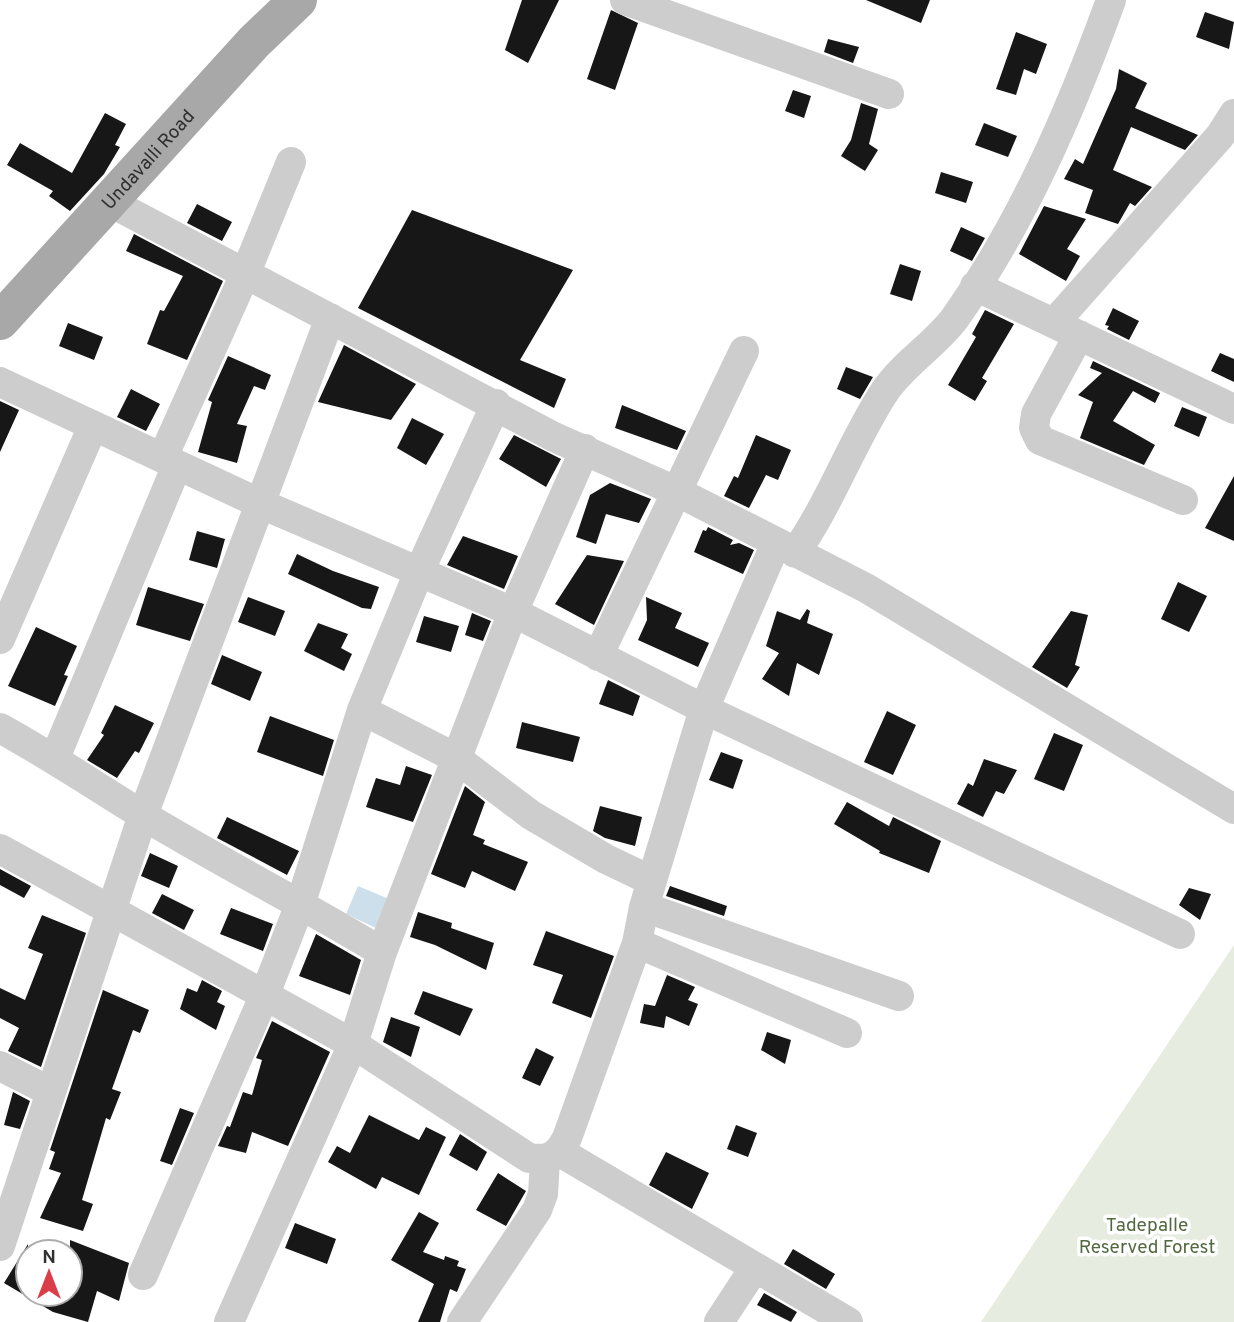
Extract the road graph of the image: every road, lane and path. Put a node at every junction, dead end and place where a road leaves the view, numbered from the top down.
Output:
1 (298, 0) edge
2 (625, 0) edge
3 (1111, 0) edge
4 (890, 94) dead end
5 (1234, 114) edge
6 (291, 162) dead end
7 (110, 202) junction
8 (246, 272) junction
9 (975, 286) junction
10 (330, 318) junction
11 (0, 321) edge
12 (1067, 328) junction
13 (744, 351) dead end
14 (0, 382) edge
15 (496, 404) junction
16 (1234, 409) edge
17 (93, 426) junction
18 (585, 449) junction
19 (170, 461) junction
20 (678, 492) junction
21 (1183, 500) dead end
22 (258, 503) junction
23 (785, 548) junction
24 (419, 572) junction
25 (513, 612) junction
26 (0, 639) edge
27 (597, 656) junction
28 (704, 709) junction
29 (362, 710) junction
30 (0, 728) edge
31 (55, 758) junction
32 (456, 758) junction
33 (1234, 808) edge
34 (143, 815) junction
35 (0, 849) edge
36 (648, 894) junction
37 (301, 902) junction
38 (110, 909) junction
39 (1180, 934) dead end
40 (637, 943) junction
41 (382, 952) junction
42 (265, 995) junction
43 (899, 996) dead end
44 (847, 1033) dead end
45 (353, 1044) junction
46 (0, 1066) edge
47 (51, 1092) junction
48 (552, 1156) junction
49 (0, 1246) edge
50 (755, 1267) junction
51 (143, 1275) dead end
52 (229, 1322) edge
53 (462, 1322) edge
54 (719, 1322) edge
55 (848, 1322) edge

1 - 7 main road, Undavalli Road
2 - 4 street
3 - 9 street
5 - 12 street
6 - 8 street
7 - 8 street
7 - 11 main road, Undavalli Road
8 - 10 street
8 - 19 street
9 - 12 street
9 - 23 street
10 - 15 street
10 - 22 street
12 - 16 street
12 - 21 street
13 - 20 street
14 - 17 street
15 - 18 street
15 - 24 street
17 - 19 street
17 - 26 street
18 - 20 street
18 - 25 street
19 - 22 street
19 - 31 street
20 - 23 street
20 - 27 street
22 - 24 street
22 - 34 street
23 - 28 street
23 - 33 street
24 - 25 street
24 - 29 street
25 - 27 street
25 - 32 street
27 - 28 street
28 - 36 street
28 - 39 street
29 - 32 street
29 - 37 street
30 - 31 street
31 - 34 street
32 - 36 street
32 - 41 street
34 - 37 street
34 - 38 street
35 - 38 street
36 - 40 street
36 - 43 street
37 - 41 street
37 - 42 street
38 - 42 street
38 - 47 street
40 - 44 street
40 - 48 street
41 - 45 street
42 - 45 street
42 - 51 street
45 - 48 street
45 - 52 street
46 - 47 street
47 - 49 street
48 - 50 street
48 - 53 street
50 - 54 street
50 - 55 street

